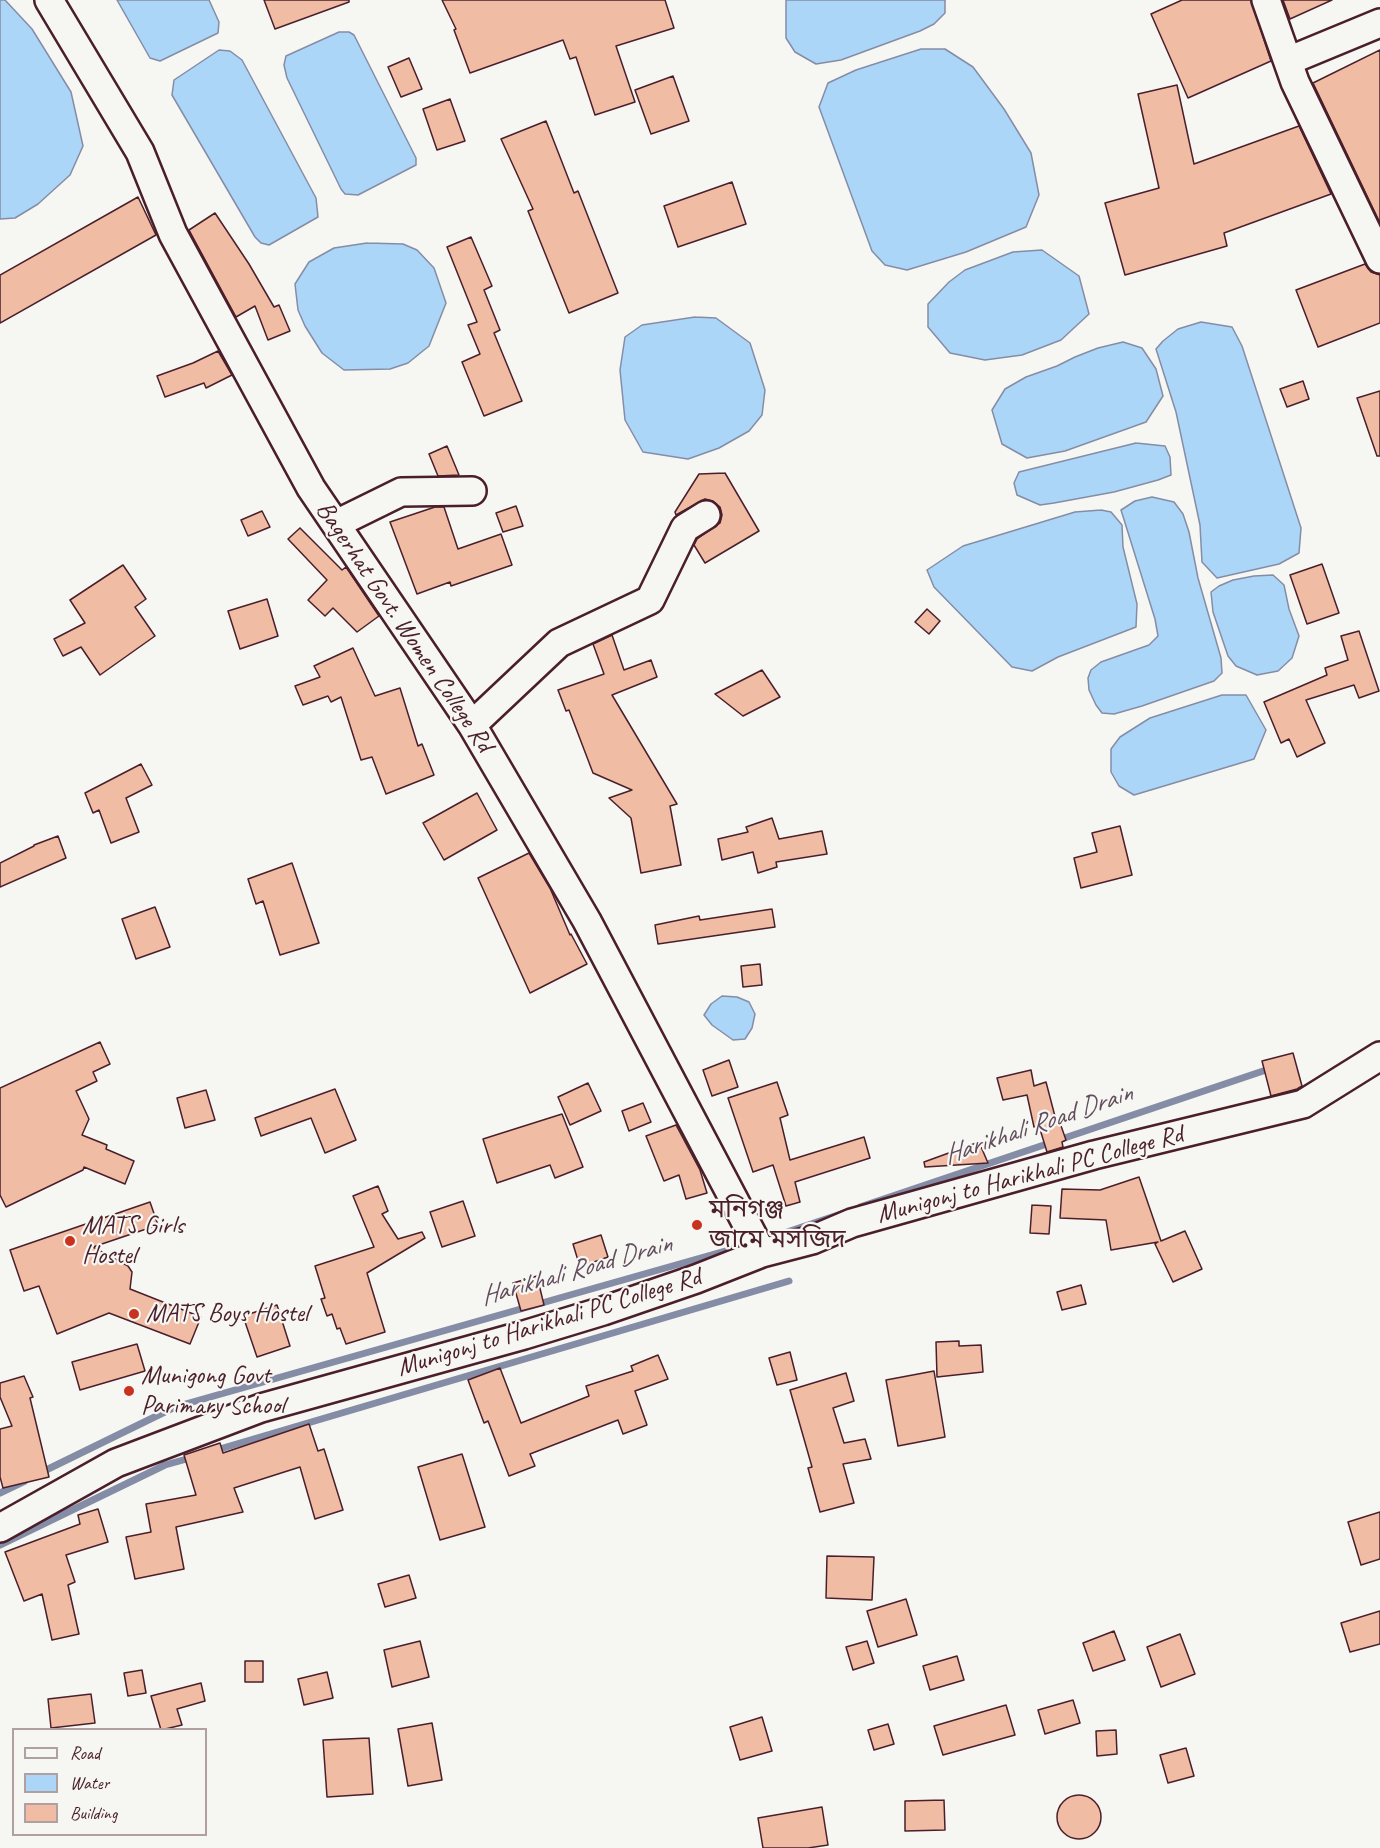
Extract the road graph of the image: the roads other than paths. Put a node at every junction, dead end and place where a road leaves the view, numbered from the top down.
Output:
1 (49, 0) edge
2 (1266, 0) edge
3 (1380, 23) edge
4 (1288, 61) junction
5 (1380, 259) edge
6 (472, 491) dead end
7 (706, 515) dead end
8 (336, 524) junction
9 (472, 725) junction
10 (1380, 1056) edge
11 (762, 1253) junction
12 (0, 1528) edge

1 - 8 street, Bagerhat Govt. Women College Rd
2 - 4 street
3 - 4 street
4 - 5 street
6 - 8 street
7 - 9 street
8 - 9 street, Bagerhat Govt. Women College Rd
9 - 11 street, Bagerhat Govt. Women College Rd
10 - 11 street, Munigonj to Harikhali PC College Rd
11 - 12 street, Munigonj to Harikhali PC College Rd

